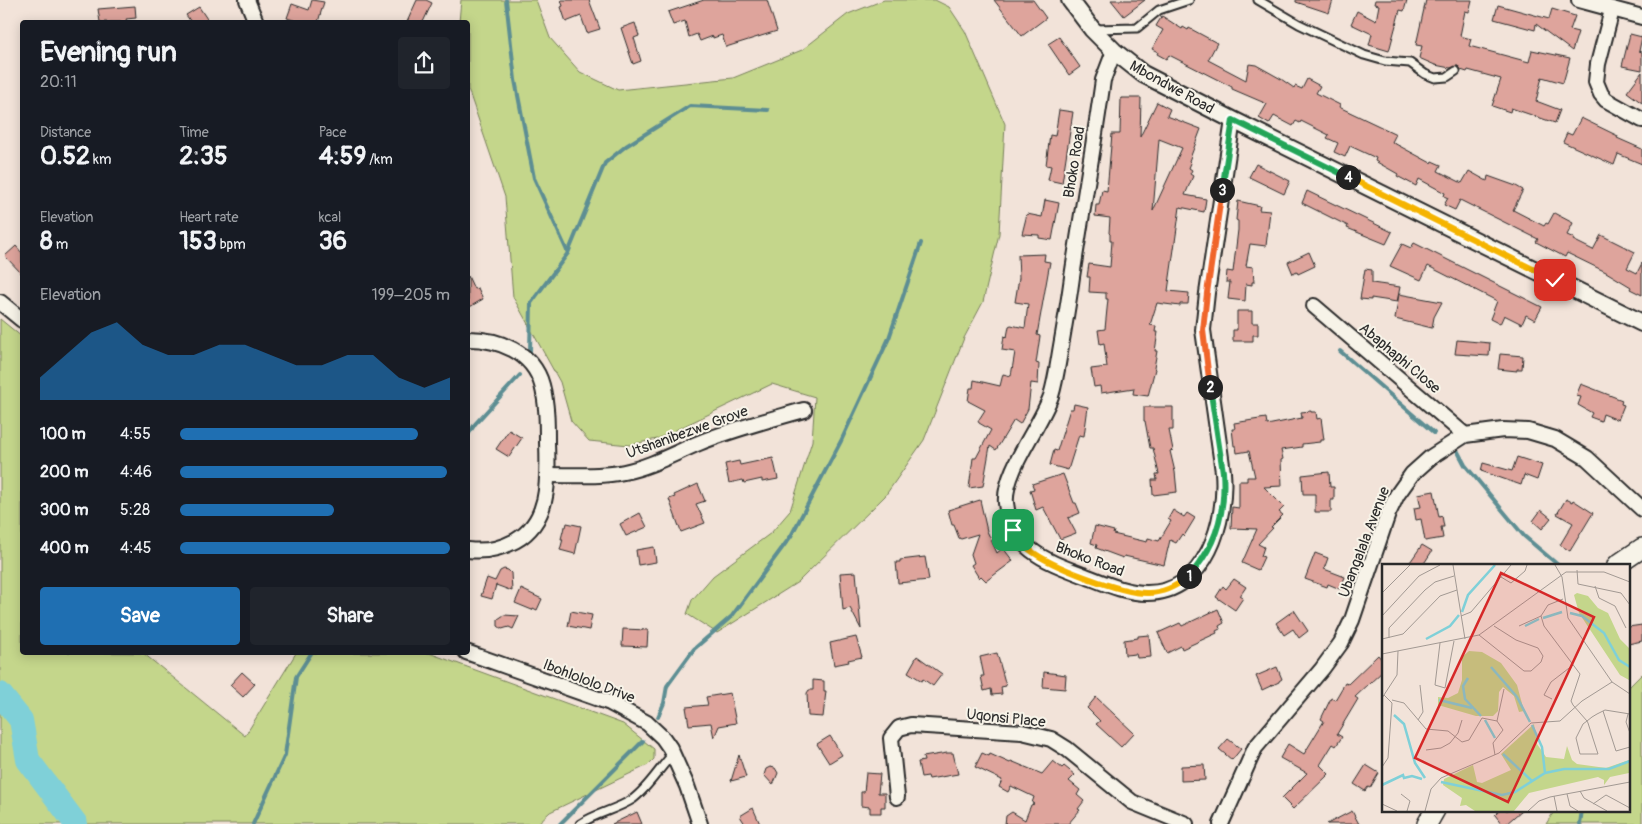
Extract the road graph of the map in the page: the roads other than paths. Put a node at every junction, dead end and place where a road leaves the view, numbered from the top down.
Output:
1 (247, 0) edge
2 (1070, 0) edge
3 (1189, 0) edge
4 (1258, 0) edge
5 (1579, 0) edge
6 (1605, 6) edge
7 (1642, 17) edge
8 (255, 20) edge
9 (1092, 29) junction
10 (1114, 51) junction
11 (1456, 71) dead end
12 (1233, 120) junction
13 (1642, 120) edge
14 (0, 302) edge
15 (1314, 306) dead end
16 (20, 318) edge
17 (1642, 323) edge
18 (470, 339) edge
19 (804, 410) dead end
20 (1465, 435) junction
21 (548, 475) junction
22 (1642, 509) edge
23 (1642, 548) edge
24 (470, 550) edge
25 (1618, 564) edge
26 (470, 653) edge
27 (672, 755) junction
28 (898, 797) dead end
29 (1434, 812) edge
30 (580, 824) edge
31 (700, 824) edge
32 (1186, 824) edge
33 (1221, 824) edge
34 (1427, 824) edge

1 - 8 street
2 - 9 street, Mbondwe Road
3 - 9 lane
4 - 11 lane
5 - 6 street
6 - 7 street
6 - 13 street
9 - 10 street, Mbondwe Road
10 - 12 street, Mbondwe Road
10 - 12 street, Bhoko Road
12 - 17 street, Mbondwe Road
14 - 16 street
15 - 20 street, Abaphaphi Close
18 - 21 street
19 - 21 street, Utshanibezwe Grove
20 - 22 street, Ubangalala Avenue
20 - 33 street, Ubangalala Avenue
21 - 24 street
23 - 25 main road
26 - 27 street, Ibohlololo Drive
27 - 30 lane
27 - 31 street, Ibohlololo Drive
28 - 32 street, Uqonsi Place
29 - 34 main road

